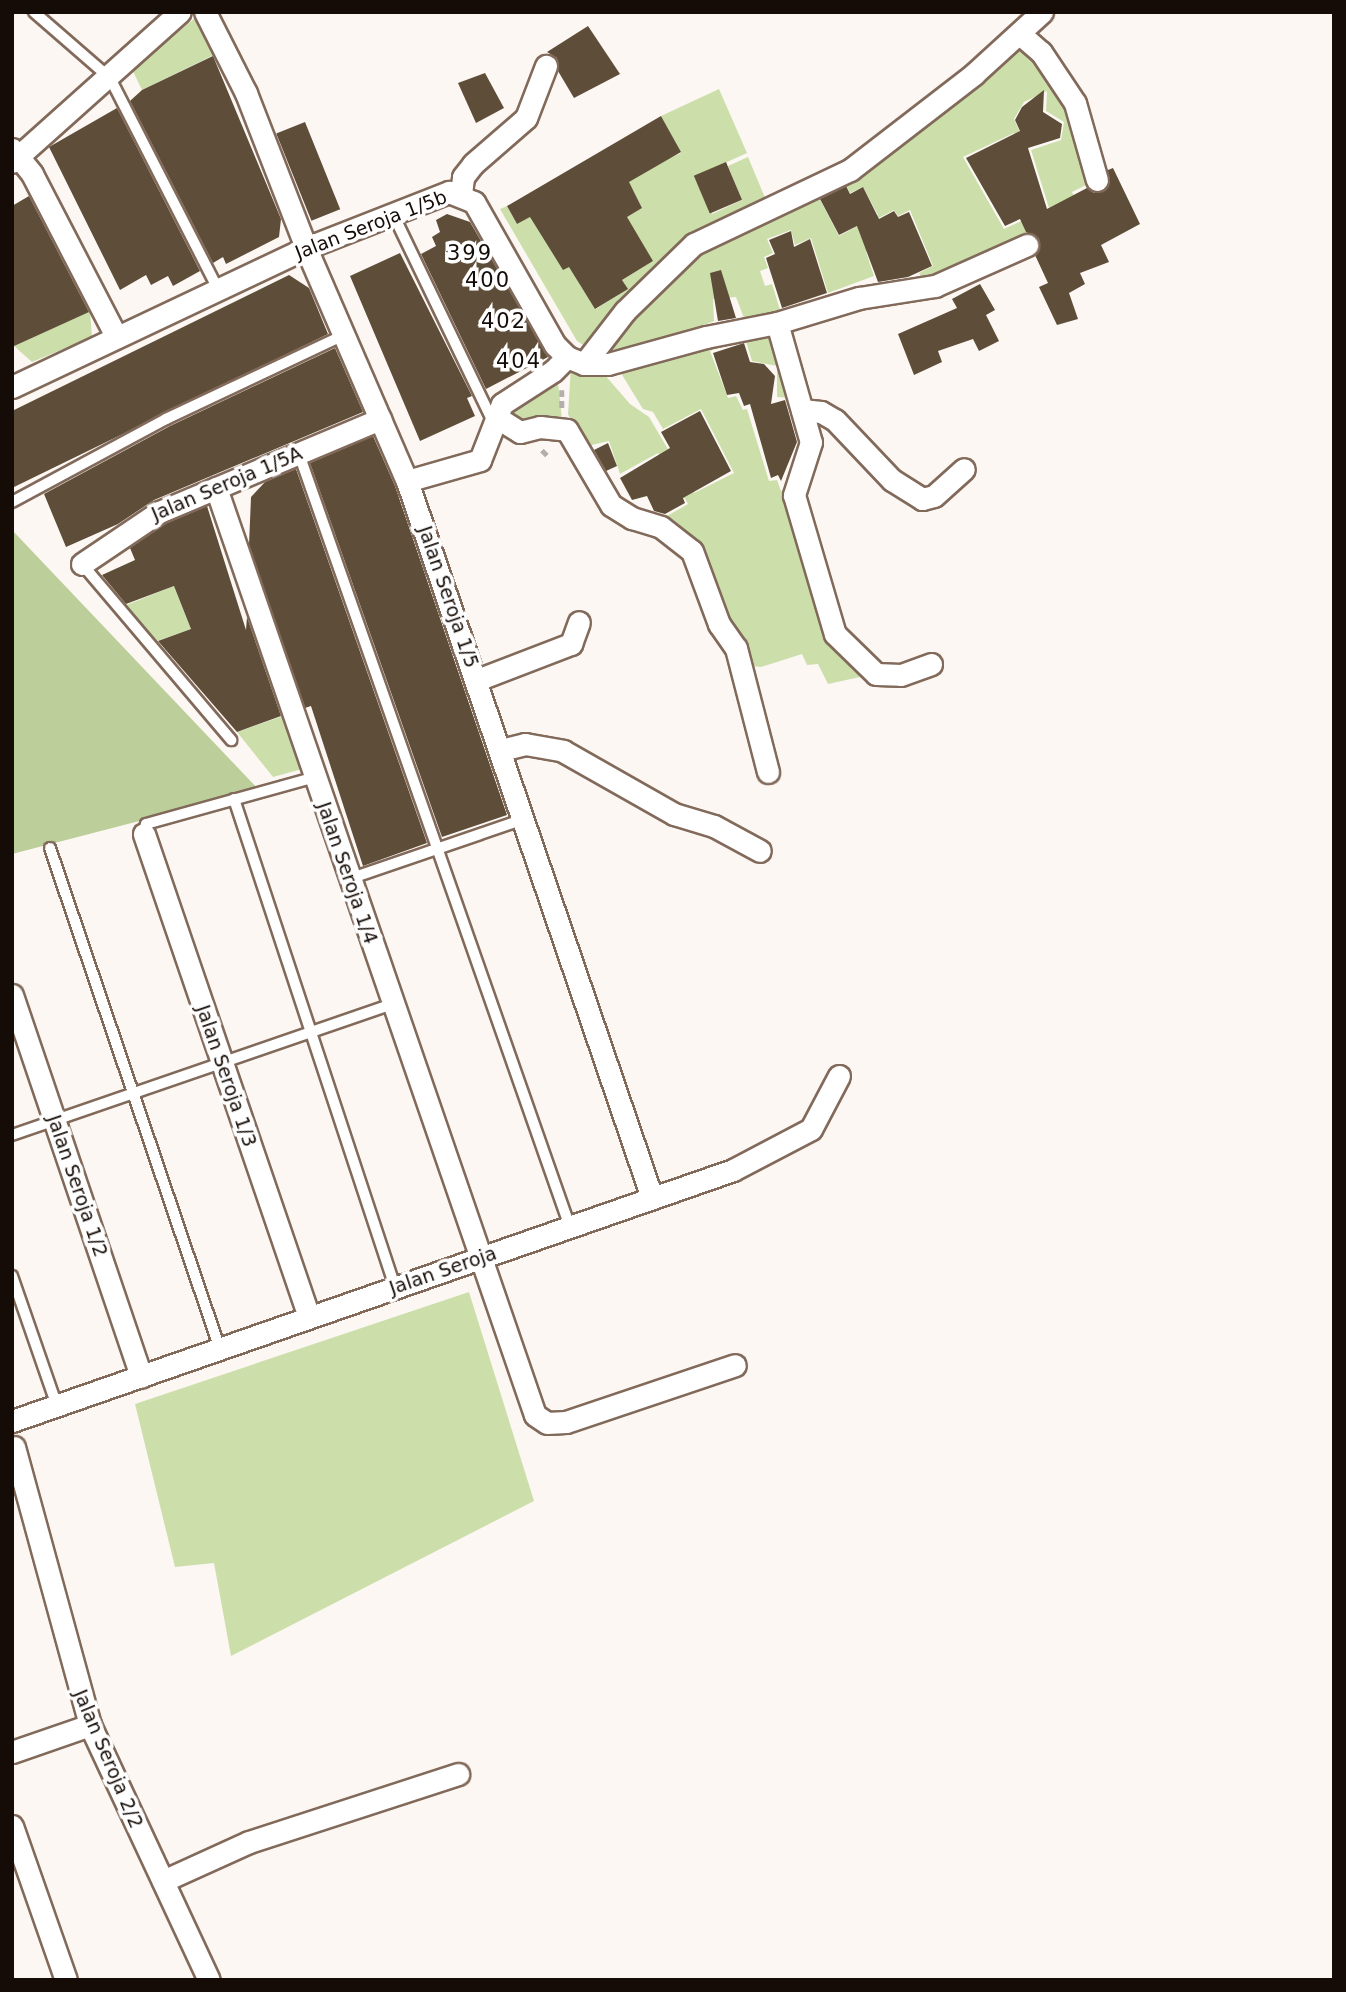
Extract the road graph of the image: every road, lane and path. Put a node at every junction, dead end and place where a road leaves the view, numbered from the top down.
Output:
1 (34, 12) edge
2 (180, 12) edge
3 (205, 12) edge
4 (1042, 12) edge
5 (1020, 34) junction
6 (546, 66) dead end
7 (110, 78) junction
8 (15, 156) edge
9 (1097, 180) dead end
10 (461, 194) junction
11 (393, 214) junction
12 (1027, 245) dead end
13 (306, 248) junction
14 (218, 289) junction
15 (778, 323) junction
16 (344, 335) junction
17 (116, 336) junction
18 (575, 360) junction
19 (15, 380) edge
20 (802, 410) junction
21 (380, 419) junction
22 (495, 420) junction
23 (567, 430) junction
24 (299, 454) junction
25 (964, 469) dead end
26 (407, 481) junction
27 (216, 488) junction
28 (12, 502) edge
29 (82, 564) joint
30 (579, 622) dead end
31 (931, 664) dead end
32 (477, 680) junction
33 (230, 740) dead end
34 (501, 750) junction
35 (768, 772) dead end
36 (315, 777) junction
37 (234, 799) junction
38 (524, 819) junction
39 (144, 834) joint
40 (50, 848) dead end
41 (438, 849) junction
42 (761, 851) dead end
43 (349, 879) junction
44 (12, 995) edge
45 (392, 1004) junction
46 (308, 1033) junction
47 (221, 1063) junction
48 (839, 1076) dead end
49 (133, 1094) junction
50 (55, 1121) junction
51 (12, 1135) edge
52 (652, 1198) junction
53 (570, 1227) junction
54 (479, 1258) junction
55 (12, 1276) edge
56 (395, 1287) junction
57 (309, 1317) junction
58 (220, 1349) junction
59 (735, 1366) dead end
60 (141, 1377) junction
61 (57, 1406) junction
62 (12, 1422) edge
63 (14, 1447) dead end
64 (90, 1725) junction
65 (12, 1752) edge
66 (458, 1774) dead end
67 (12, 1826) edge
68 (163, 1881) junction
69 (66, 1980) edge
70 (209, 1980) edge

1 - 7 lane
2 - 7 street
3 - 13 street, Jalan Seroja 1/5
4 - 5 street
5 - 9 street
5 - 18 street
6 - 10 street
7 - 8 street
7 - 14 lane
8 - 17 street
10 - 11 street, Jalan Seroja 1/5b
10 - 18 street, Jalan Seroja 1/5b
11 - 13 street, Jalan Seroja 1/5b
11 - 22 lane
12 - 15 street
13 - 14 street, Jalan Seroja 1/5b
13 - 16 street, Jalan Seroja 1/5
14 - 17 street, Jalan Seroja 1/5b
15 - 18 street
15 - 20 street
16 - 21 street, Jalan Seroja 1/5
16 - 28 lane
17 - 19 street, Jalan Seroja 1/5b
18 - 22 street
18 - 23 path
20 - 25 street
20 - 31 street
21 - 24 street, Jalan Seroja 1/5A
21 - 26 street, Jalan Seroja 1/5
22 - 23 street
22 - 26 street
23 - 35 street
24 - 27 street, Jalan Seroja 1/5A
24 - 41 lane
26 - 32 street, Jalan Seroja 1/5
27 - 29 street, Jalan Seroja 1/5A
27 - 36 street, Jalan Seroja 1/4
29 - 33 lane
30 - 32 street
32 - 34 street, Jalan Seroja 1/5
34 - 38 street, Jalan Seroja 1/5
34 - 42 street
36 - 37 lane
36 - 43 street, Jalan Seroja 1/4
37 - 39 lane
37 - 46 lane
38 - 41 lane
38 - 52 street, Jalan Seroja 1/5
39 - 47 street, Jalan Seroja 1/3
40 - 49 lane
41 - 43 lane
41 - 53 lane
43 - 45 street, Jalan Seroja 1/4
44 - 50 street, Jalan Seroja 1/2
45 - 46 lane
45 - 54 street, Jalan Seroja 1/4
46 - 47 lane
46 - 56 lane
47 - 49 lane
47 - 57 street, Jalan Seroja 1/3
48 - 52 street, Jalan Seroja
49 - 50 lane
49 - 58 lane
50 - 51 lane
50 - 60 street, Jalan Seroja 1/2
52 - 53 street, Jalan Seroja
53 - 54 street, Jalan Seroja
54 - 56 street, Jalan Seroja
54 - 59 street, Jalan Seroja 1/4
55 - 61 lane
56 - 57 street, Jalan Seroja
57 - 58 street, Jalan Seroja
58 - 60 street, Jalan Seroja
60 - 61 street, Jalan Seroja
61 - 62 street, Jalan Seroja
63 - 64 street, Jalan Seroja 2/2
64 - 65 street
64 - 68 street, Jalan Seroja 2/2
66 - 68 street
67 - 69 street
68 - 70 street, Jalan Seroja 2/2

